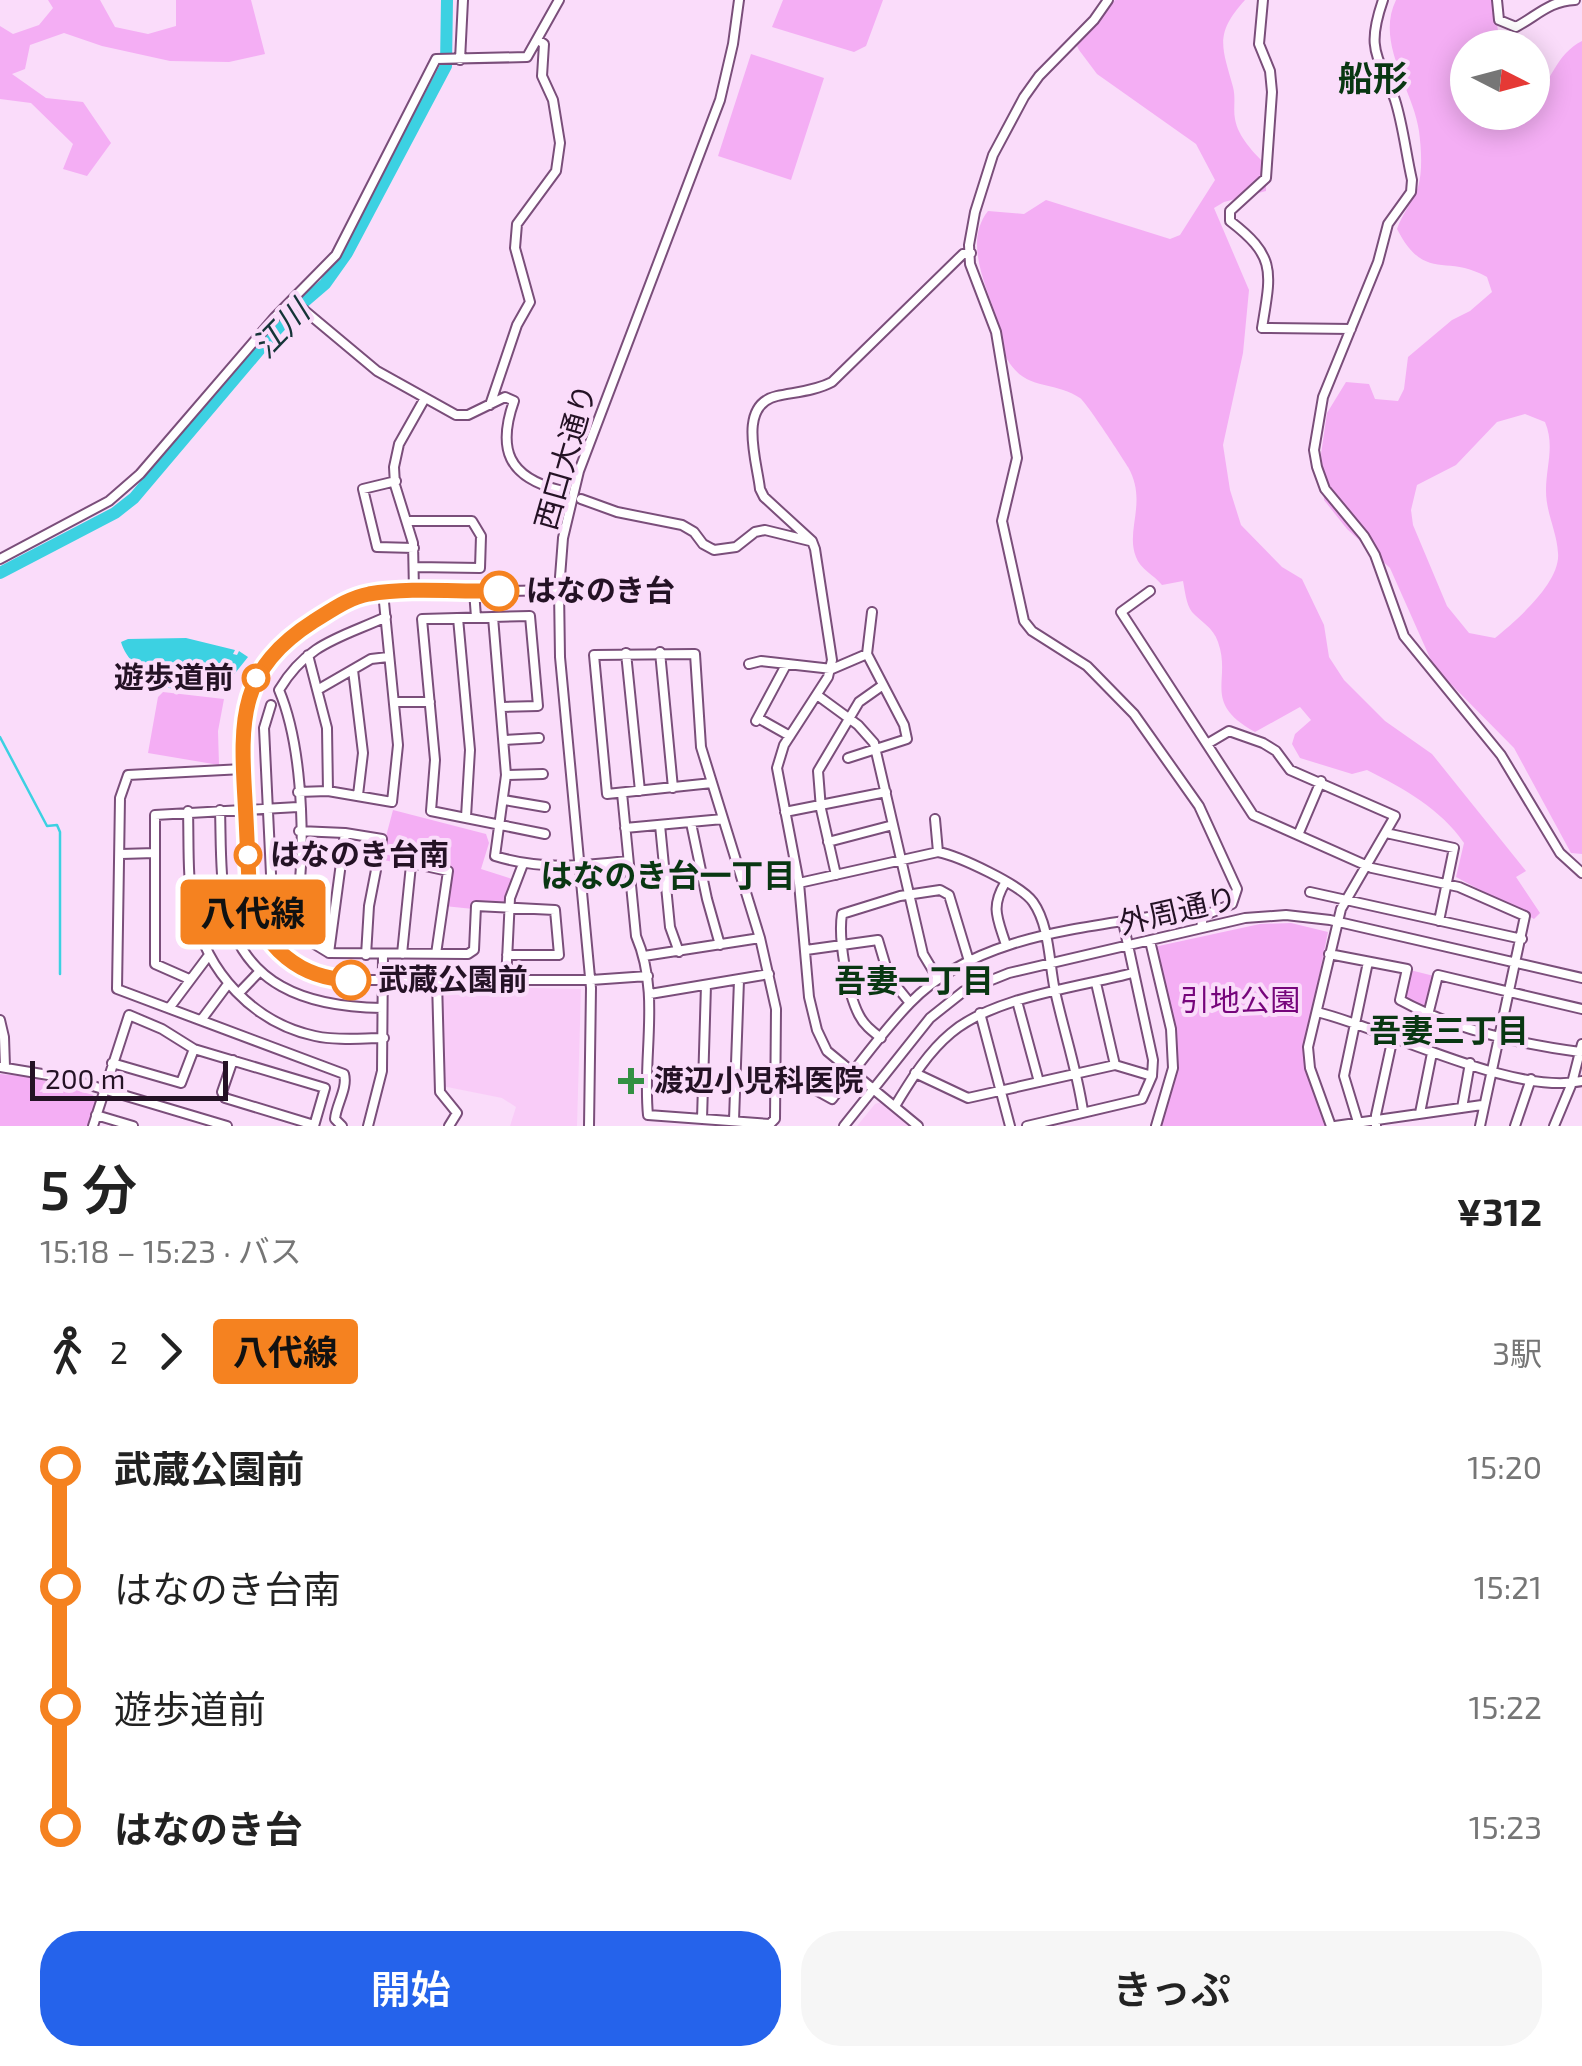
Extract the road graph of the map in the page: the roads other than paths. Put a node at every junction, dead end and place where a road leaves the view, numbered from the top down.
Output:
1 (463, 0) edge
2 (559, 0) edge
3 (739, 0) edge
4 (1108, 0) edge
5 (1263, 0) edge
6 (1383, 0) edge
7 (1497, 0) edge
8 (1576, 0) edge
9 (538, 40) junction
10 (458, 60) junction
11 (971, 254) junction
12 (292, 300) junction
13 (1351, 328) junction
14 (424, 398) junction
15 (490, 405) junction
16 (396, 481) junction
17 (558, 490) tunnel mouth
18 (581, 499) tunnel mouth
19 (407, 520) junction
20 (812, 541) junction
21 (414, 548) junction
22 (0, 559) edge
23 (415, 567) junction
24 (558, 590) junction
25 (414, 591) junction
26 (1150, 591) dead end
27 (383, 592) junction
28 (474, 592) junction
29 (872, 612) dead end
30 (386, 617) junction
31 (476, 617) junction
32 (493, 617) junction
33 (458, 618) junction
34 (660, 652) junction
35 (626, 653) junction
36 (867, 654) junction
37 (308, 655) junction
38 (388, 656) junction
39 (749, 664) dead end
40 (786, 665) junction
41 (831, 667) junction
42 (353, 670) junction
43 (883, 685) junction
44 (319, 689) junction
45 (817, 695) junction
46 (394, 702) junction
47 (430, 702) junction
48 (271, 705) dead end
49 (502, 707) junction
50 (848, 718) junction
51 (790, 736) junction
52 (539, 738) dead end
53 (505, 740) junction
54 (1207, 744) junction
55 (877, 750) junction
56 (848, 758) dead end
57 (243, 768) junction
58 (543, 774) dead end
59 (506, 775) junction
60 (1321, 781) junction
61 (712, 784) junction
62 (672, 788) junction
63 (328, 791) junction
64 (298, 792) junction
65 (640, 792) junction
66 (886, 792) junction
67 (622, 793) junction
68 (358, 795) junction
69 (504, 800) junction
70 (820, 806) junction
71 (298, 807) junction
72 (545, 808) dead end
73 (246, 809) junction
74 (269, 809) junction
75 (220, 810) junction
76 (188, 811) junction
77 (785, 812) junction
78 (466, 818) junction
79 (723, 819) junction
80 (935, 819) dead end
81 (692, 823) junction
82 (500, 824) junction
83 (660, 825) junction
84 (893, 826) junction
85 (625, 828) junction
86 (299, 830) junction
87 (345, 833) junction
88 (1386, 833) junction
89 (545, 834) dead end
90 (1298, 835) junction
91 (828, 842) junction
92 (938, 852) junction
93 (122, 854) junction
94 (155, 854) junction
95 (900, 861) junction
96 (628, 862) junction
97 (524, 864) junction
98 (1366, 865) junction
99 (581, 866) junction
100 (1582, 873) edge
101 (836, 875) junction
102 (1005, 882) junction
103 (800, 883) junction
104 (1448, 884) junction
105 (1310, 892) dead end
106 (909, 895) junction
107 (1346, 901) junction
108 (510, 908) junction
109 (1168, 914) dead end
110 (1440, 921) junction
111 (1123, 922) junction
112 (1337, 922) junction
113 (1201, 928) junction
114 (293, 931) junction
115 (1045, 936) junction
116 (760, 938) junction
117 (1522, 939) junction
118 (1150, 940) junction
119 (720, 945) junction
120 (843, 946) junction
121 (1006, 946) junction
122 (1128, 946) junction
123 (806, 950) junction
124 (680, 952) junction
125 (329, 953) junction
126 (366, 954) junction
127 (383, 954) junction
128 (402, 954) junction
129 (436, 954) junction
130 (1329, 954) junction
131 (209, 955) junction
132 (508, 955) junction
133 (644, 956) junction
134 (968, 961) junction
135 (1368, 962) junction
136 (1514, 962) junction
137 (1050, 964) junction
138 (260, 971) junction
139 (768, 974) junction
140 (1133, 974) junction
141 (648, 976) junction
142 (1582, 978) edge
143 (189, 979) junction
144 (938, 979) junction
145 (590, 980) junction
146 (739, 980) junction
147 (382, 981) junction
148 (506, 981) junction
149 (438, 982) junction
150 (1096, 982) junction
151 (228, 984) junction
152 (706, 985) junction
153 (1055, 992) junction
154 (1509, 993) junction
155 (239, 994) junction
156 (650, 994) junction
157 (1017, 1002) junction
158 (910, 1003) junction
159 (170, 1007) junction
160 (382, 1008) junction
161 (1582, 1009) edge
162 (1317, 1012) junction
163 (980, 1013) junction
164 (1428, 1015) junction
165 (202, 1019) junction
166 (0, 1020) edge
167 (1354, 1022) junction
168 (289, 1026) junction
169 (1499, 1036) junction
170 (384, 1038) junction
171 (880, 1038) junction
172 (1393, 1038) junction
173 (280, 1048) junction
174 (1581, 1048) edge
175 (194, 1049) junction
176 (1432, 1053) junction
177 (233, 1060) junction
178 (112, 1063) junction
179 (1470, 1063) junction
180 (1115, 1065) junction
181 (2, 1067) edge
182 (1491, 1070) junction
183 (853, 1072) junction
184 (915, 1073) junction
185 (1078, 1074) junction
186 (1152, 1076) junction
187 (1531, 1079) junction
188 (1039, 1082) junction
189 (1577, 1082) edge
190 (805, 1084) dead end
191 (874, 1089) junction
192 (104, 1090) junction
193 (998, 1092) junction
194 (1482, 1105) junction
195 (894, 1106) junction
196 (1462, 1108) junction
197 (1083, 1111) junction
198 (1420, 1113) junction
199 (96, 1114) junction
200 (702, 1119) junction
201 (734, 1120) junction
202 (1402, 1121) edge
203 (1358, 1122) junction
204 (1376, 1122) edge
205 (718, 1123) edge
206 (92, 1126) edge
207 (133, 1126) edge
208 (226, 1126) edge
209 (314, 1126) edge
210 (342, 1126) edge
211 (368, 1126) edge
212 (449, 1126) edge
213 (588, 1126) edge
214 (844, 1126) edge
215 (918, 1126) edge
216 (1010, 1126) edge
217 (1028, 1126) edge
218 (1156, 1126) edge
219 (1333, 1126) edge
220 (1480, 1126) edge
221 (1515, 1126) edge
222 (1554, 1126) edge

1 - 10 street
2 - 9 street
3 - 24 street, 西口大通り
4 - 11 street
5 - 13 street
6 - 13 street
7 - 8 street
9 - 10 street
9 - 15 street
10 - 12 street
11 - 20 street
11 - 113 street
12 - 14 street
12 - 22 street
13 - 100 street
14 - 15 street
14 - 16 street
15 - 17 street
16 - 19 street
16 - 21 street
18 - 20 street
19 - 21 street
19 - 23 street
20 - 41 street
21 - 23 street
23 - 25 street
24 - 28 street
24 - 99 street, 西口大通り
25 - 27 street
25 - 28 street
26 - 54 street
27 - 30 street
27 - 57 street
28 - 31 street
29 - 36 street
30 - 37 street
30 - 38 street
31 - 32 street
31 - 33 street
32 - 49 street
32 - 49 street
33 - 47 street
33 - 78 street
34 - 35 street
34 - 61 street
34 - 62 street
35 - 65 street
35 - 67 street
36 - 41 street
36 - 43 street
37 - 44 street
37 - 64 street
38 - 42 street
38 - 46 street
39 - 40 street
40 - 41 street
40 - 51 street
41 - 45 street
42 - 44 street
42 - 68 street
43 - 50 street
43 - 55 street
44 - 63 street
45 - 50 street
45 - 51 street
46 - 47 street
46 - 68 street
47 - 78 street
48 - 74 street
49 - 53 street
50 - 55 street
50 - 70 street
51 - 77 street
52 - 53 street
53 - 59 street
54 - 60 street
54 - 90 street
55 - 56 street
55 - 66 street
57 - 73 street
57 - 93 street
58 - 59 street
59 - 69 street
60 - 88 street
60 - 90 street
61 - 62 street
61 - 79 street
62 - 65 street
63 - 64 street
63 - 68 street
64 - 71 street
65 - 67 street
66 - 70 street
66 - 84 street
67 - 85 street
69 - 72 street
69 - 82 street
70 - 77 street
70 - 91 street
71 - 74 street
71 - 86 street
73 - 74 street
73 - 75 street
73 - 147 street
74 - 114 street
75 - 76 street
75 - 138 street
76 - 94 street
76 - 131 street
77 - 103 street
78 - 82 street
79 - 81 street
79 - 116 street
80 - 92 street
81 - 83 street
81 - 119 street
82 - 89 street
82 - 97 street
83 - 85 street
83 - 124 street
84 - 91 street
84 - 95 street
85 - 96 street
86 - 87 street
86 - 114 street
87 - 125 street
87 - 126 street
88 - 98 street
88 - 104 street
90 - 98 street
91 - 101 street
92 - 95 street
92 - 102 street
93 - 94 street
93 - 159 street
94 - 143 street
95 - 101 street
95 - 106 street
96 - 99 street
96 - 133 street
97 - 99 street
97 - 108 street
98 - 104 street
98 - 107 street
99 - 145 street, 西口大通り
101 - 103 street
102 - 115 street
102 - 121 street
103 - 123 street
104 - 110 street
104 - 117 street
105 - 107 street
106 - 120 street
106 - 134 street
106 - 144 street
107 - 110 street
107 - 112 street
108 - 129 street
108 - 132 street
108 - 132 street
109 - 111 street
110 - 117 street
111 - 115 street
111 - 122 street
112 - 113 street, 外周通り
112 - 130 street
112 - 136 street, 外周通り
113 - 118 street, 外周通り
114 - 125 street
115 - 121 street
115 - 137 street
116 - 119 street
116 - 139 street
117 - 136 street
118 - 122 street, 外周通り
118 - 218 street
119 - 124 street
120 - 123 street
120 - 158 street
120 - 171 street
121 - 134 street
122 - 137 street, 外周通り
122 - 140 street
123 - 183 street
124 - 133 street
125 - 126 street
126 - 127 street
127 - 128 street
127 - 147 street
128 - 129 street
128 - 129 street
130 - 135 street
130 - 162 street
131 - 143 street
131 - 151 street
132 - 148 street
133 - 141 street
134 - 144 street
135 - 164 street
135 - 167 street
136 - 142 street, 外周通り
136 - 154 street
137 - 153 street
137 - 191 street, 外周通り
138 - 155 street
138 - 160 street
139 - 146 street
139 - 201 street
140 - 150 street
140 - 186 street
141 - 145 street
141 - 156 street
143 - 159 street
144 - 158 street
145 - 148 street
145 - 213 street, 西口大通り
146 - 152 street
146 - 201 street
147 - 149 street
147 - 160 street
148 - 149 street
149 - 212 street
150 - 153 street
150 - 180 street
151 - 155 street
151 - 165 street
152 - 156 street
152 - 200 street
153 - 157 street
153 - 185 street
154 - 161 street
154 - 164 street
154 - 169 street
155 - 168 street
156 - 200 street
157 - 163 street
157 - 188 street
158 - 171 street
159 - 165 street
160 - 170 street
162 - 167 street
162 - 219 street
163 - 184 street
163 - 193 street
164 - 169 street
165 - 173 street
166 - 181 street
167 - 172 street
167 - 203 street
168 - 170 street
168 - 173 street
169 - 174 street
169 - 182 street
170 - 211 street
171 - 183 street
172 - 176 street
172 - 204 street
173 - 210 street
174 - 189 street
175 - 177 street
175 - 178 street
175 - 178 street
176 - 179 street
176 - 198 street
177 - 209 street
177 - 209 street
178 - 192 street
179 - 182 street
179 - 196 street
180 - 185 street
180 - 186 street
181 - 192 street
182 - 187 street
182 - 194 street
183 - 190 street
183 - 191 street
184 - 193 street
184 - 195 street
185 - 188 street
185 - 197 street
186 - 197 street
187 - 189 street
187 - 221 street
188 - 193 street
189 - 222 street
191 - 195 street
191 - 214 street, 外周通り
192 - 199 street
192 - 208 street
193 - 216 street
194 - 196 street
194 - 220 street
195 - 215 street
196 - 198 street
197 - 217 street
198 - 202 street
199 - 206 street
199 - 207 street
200 - 205 street
201 - 205 street
202 - 204 street
203 - 204 street
203 - 219 street

